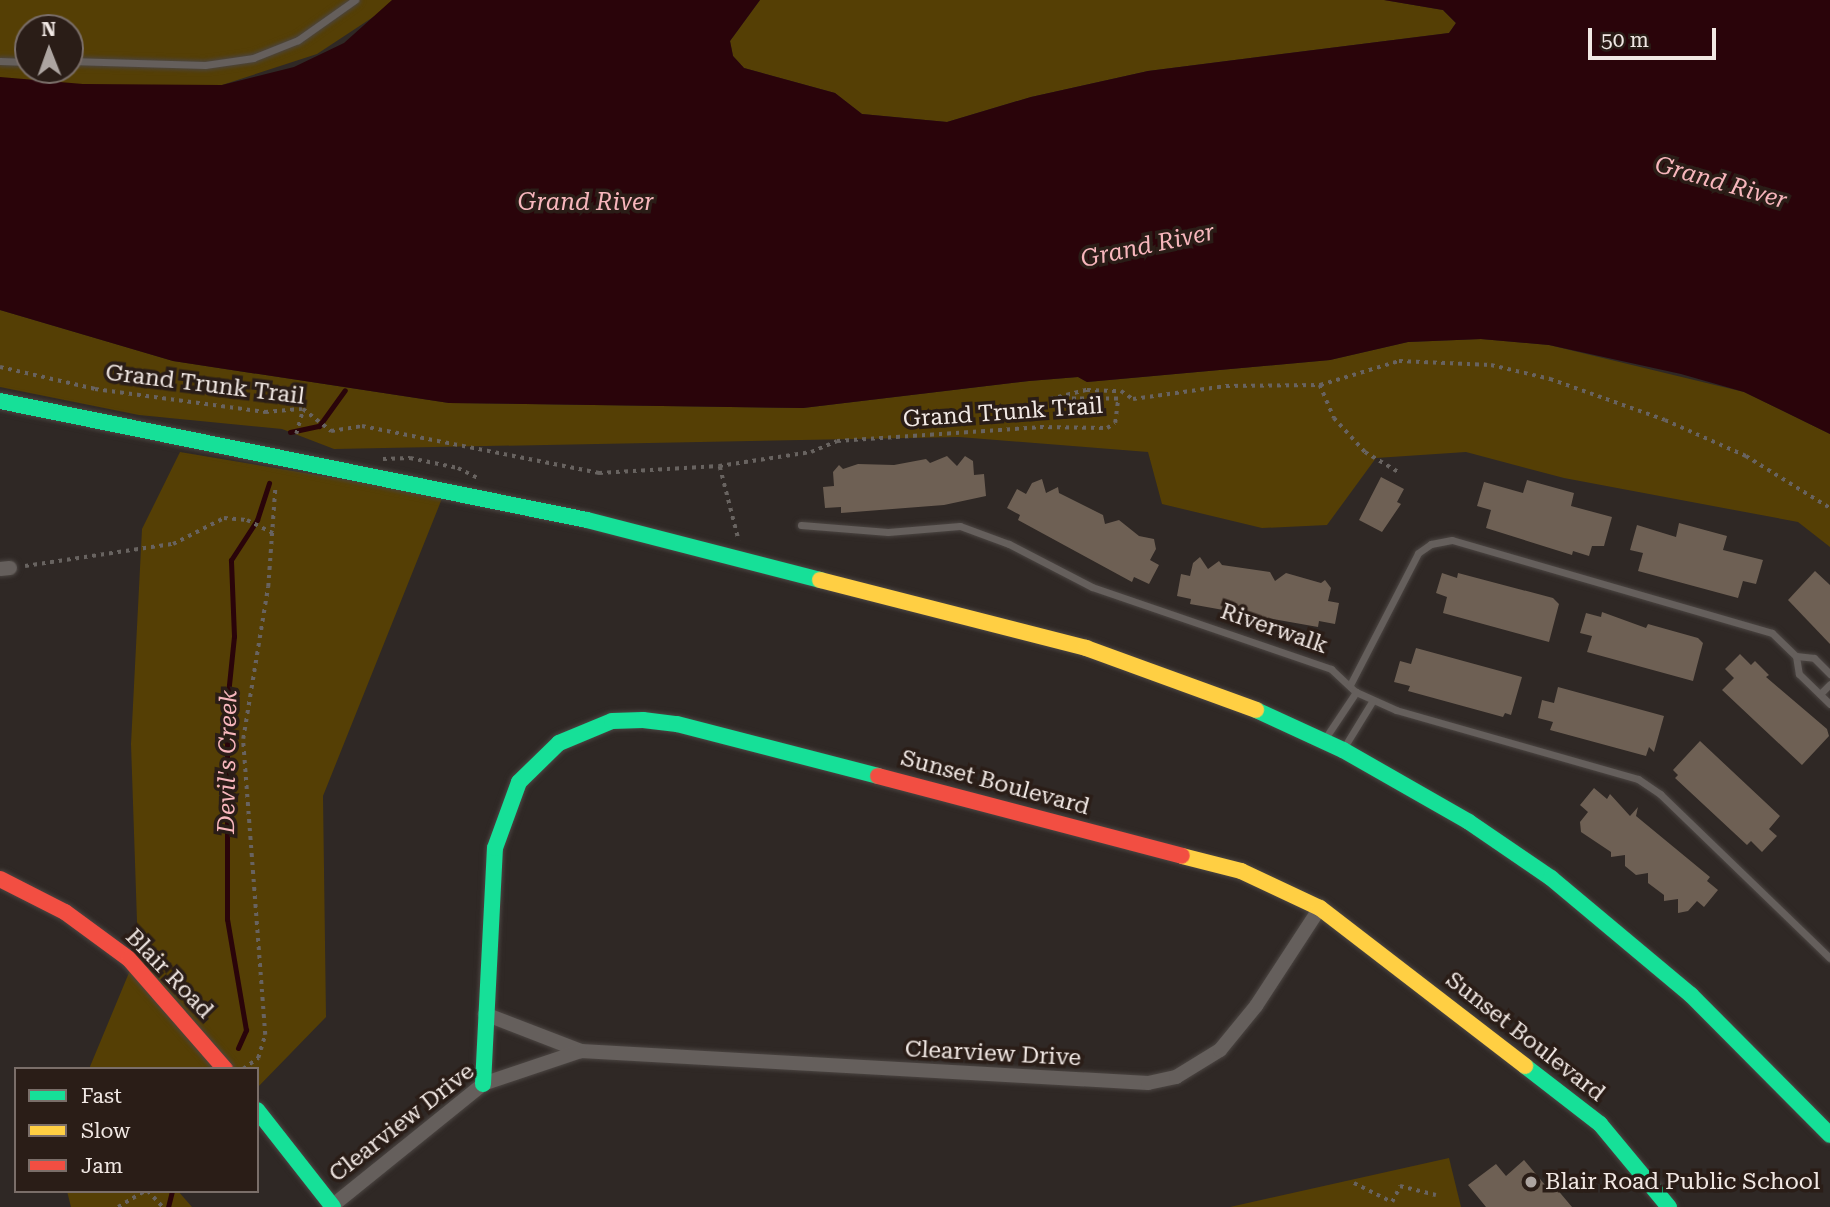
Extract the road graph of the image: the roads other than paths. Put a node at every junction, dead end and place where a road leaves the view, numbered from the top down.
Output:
1 (355, 0) edge
2 (84, 61) edge
3 (0, 401) edge
4 (801, 525) dead end
5 (1796, 656) junction
6 (1830, 674) edge
7 (1830, 684) edge
8 (1350, 685) junction
9 (1356, 692) junction
10 (1820, 694) junction
11 (1373, 700) junction
12 (1830, 705) edge
13 (1324, 740) junction
14 (1343, 750) junction
15 (0, 879) edge
16 (1320, 908) junction
17 (1830, 958) edge
18 (485, 1014) junction
19 (581, 1051) junction
20 (223, 1067) edge
21 (483, 1084) junction
22 (259, 1113) edge
23 (1830, 1135) edge
24 (332, 1206) edge
25 (1669, 1207) edge

1 - 2 lane
3 - 13 street
4 - 8 lane, Riverwalk
5 - 6 lane
5 - 8 lane
5 - 10 lane
7 - 10 lane
8 - 9 lane, Riverwalk
9 - 11 lane, Riverwalk
9 - 13 lane
10 - 12 lane
11 - 14 lane
11 - 17 lane, Riverwalk
13 - 14 street
14 - 23 street
15 - 20 street, Blair Road
16 - 18 street, Sunset Boulevard
16 - 19 street, Clearview Drive
16 - 25 street, Sunset Boulevard
18 - 19 street, Clearview Drive
18 - 21 street, Sunset Boulevard
19 - 21 street, Clearview Drive
21 - 24 street, Clearview Drive
22 - 24 street

